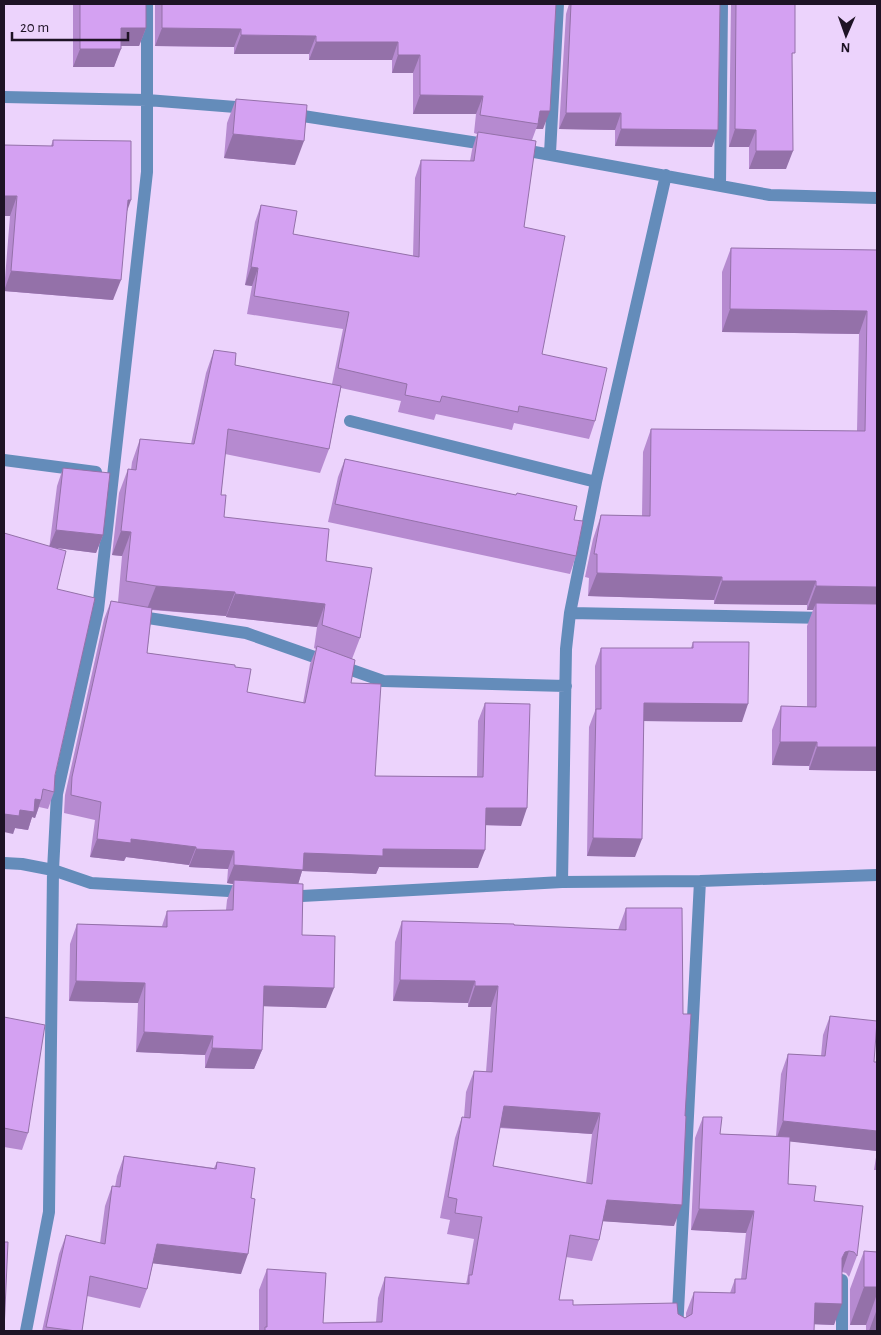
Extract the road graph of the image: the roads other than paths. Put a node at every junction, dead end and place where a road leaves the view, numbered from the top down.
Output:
1 (147, 4) edge
2 (558, 4) edge
3 (722, 4) edge
4 (4, 97) edge
5 (147, 100) junction
6 (550, 153) junction
7 (666, 175) junction
8 (720, 185) junction
9 (877, 198) edge
10 (350, 421) dead end
11 (4, 460) edge
12 (113, 474) junction
13 (596, 482) junction
14 (570, 613) junction
15 (127, 614) edge
16 (838, 618) edge
17 (566, 686) junction
18 (4, 862) edge
19 (53, 870) junction
20 (877, 875) edge
21 (700, 881) junction
22 (562, 882) junction
23 (254, 893) edge
24 (273, 894) edge
25 (842, 1280) edge
26 (26, 1331) edge
27 (677, 1331) edge
28 (842, 1331) edge

1 - 5 street
2 - 6 street
3 - 8 street
4 - 5 street
5 - 6 street
5 - 12 street
6 - 7 street
7 - 8 street
7 - 13 street
8 - 9 street
10 - 13 street
11 - 12 street
12 - 19 street
13 - 14 street
14 - 16 street
14 - 17 street
15 - 17 street
17 - 22 street
18 - 19 street
19 - 23 street
19 - 26 street
20 - 21 street
21 - 22 street
21 - 27 street
22 - 24 street
25 - 28 street

